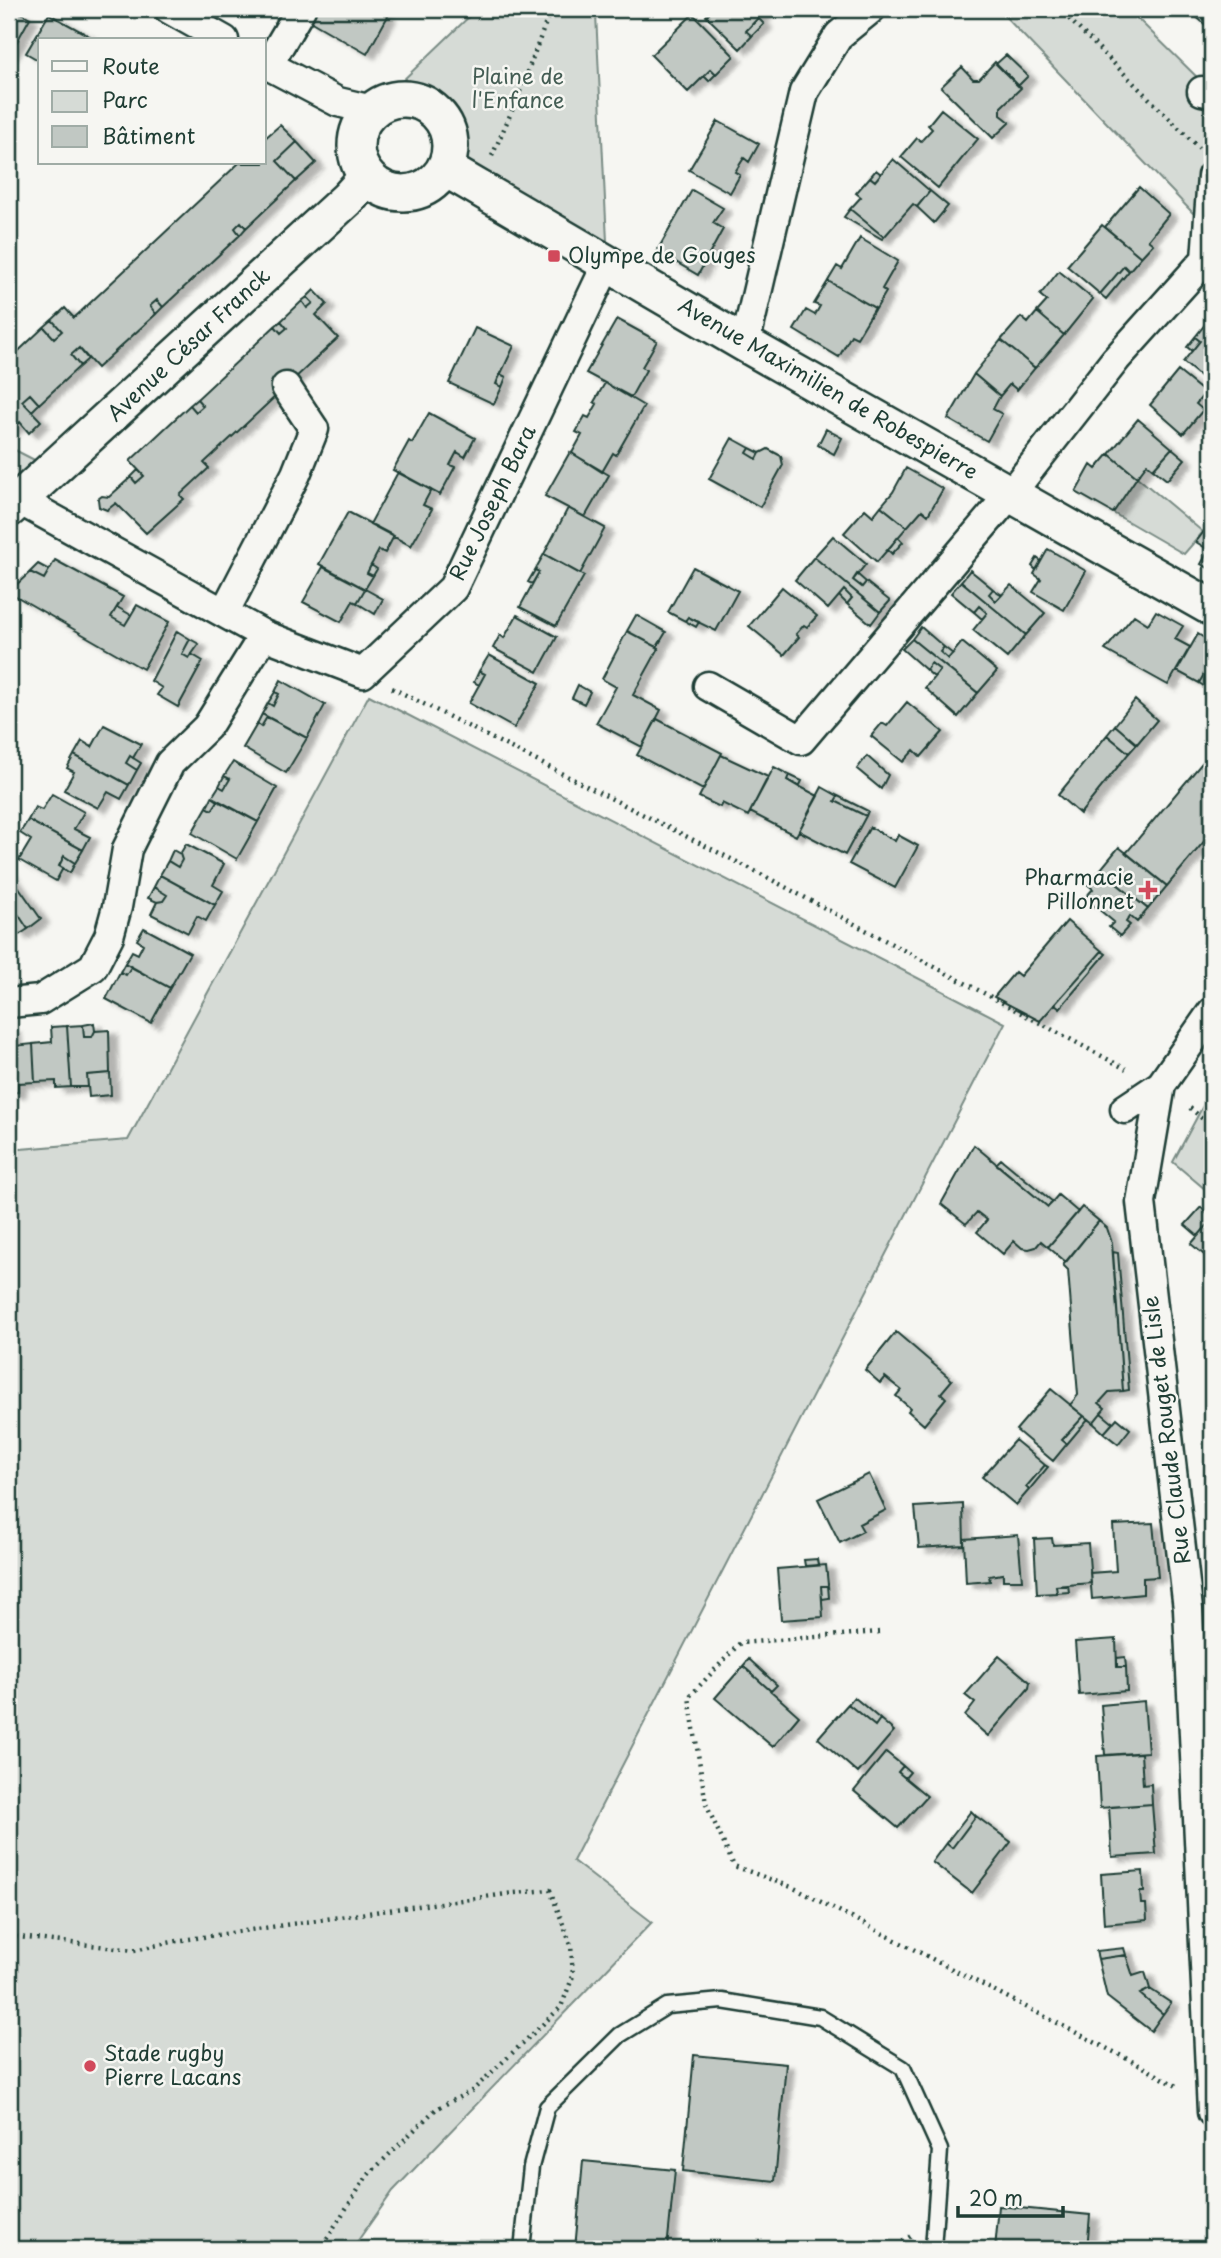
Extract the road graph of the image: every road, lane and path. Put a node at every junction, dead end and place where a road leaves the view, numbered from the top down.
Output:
1 (169, 9) edge
2 (301, 9) edge
3 (551, 9) edge
4 (871, 9) edge
5 (1059, 9) edge
6 (220, 38) edge
7 (266, 64) edge
8 (372, 110) junction
9 (490, 160) dead end
10 (1207, 164) edge
11 (446, 169) junction
12 (367, 177) junction
13 (608, 262) junction
14 (745, 344) junction
15 (286, 387) dead end
16 (1011, 493) junction
17 (14, 505) edge
18 (1212, 608) edge
19 (224, 613) junction
20 (264, 635) junction
21 (363, 673) junction
22 (708, 686) dead end
23 (9, 1003) edge
24 (1212, 1012) edge
25 (1161, 1085) junction
26 (1125, 1110) dead end
27 (878, 1632) dead end
28 (9, 1936) edge
29 (1212, 2109) edge
30 (1180, 2242) dead end
31 (320, 2249) edge
32 (522, 2249) edge
33 (933, 2249) edge
34 (1190, 2249) edge

1 - 6 street
2 - 7 street
3 - 9 path
4 - 14 street
5 - 10 path
7 - 8 street
8 - 11 street
8 - 12 street
10 - 16 street
11 - 12 street
11 - 13 street, Avenue Maximilien de Robespierre
12 - 17 street, Avenue César Franck
13 - 14 street, Avenue Maximilien de Robespierre
13 - 21 street, Rue Joseph Bara
14 - 16 street, Avenue Maximilien de Robespierre
15 - 19 street
16 - 18 street, Avenue Maximilien de Robespierre
16 - 22 street
17 - 19 street
19 - 20 street
20 - 21 street
20 - 23 street
21 - 25 path
24 - 25 street
25 - 26 street
25 - 29 street, Rue Claude Rouget de Lisle
27 - 29 path
28 - 31 path
30 - 34 path
32 - 33 lane

